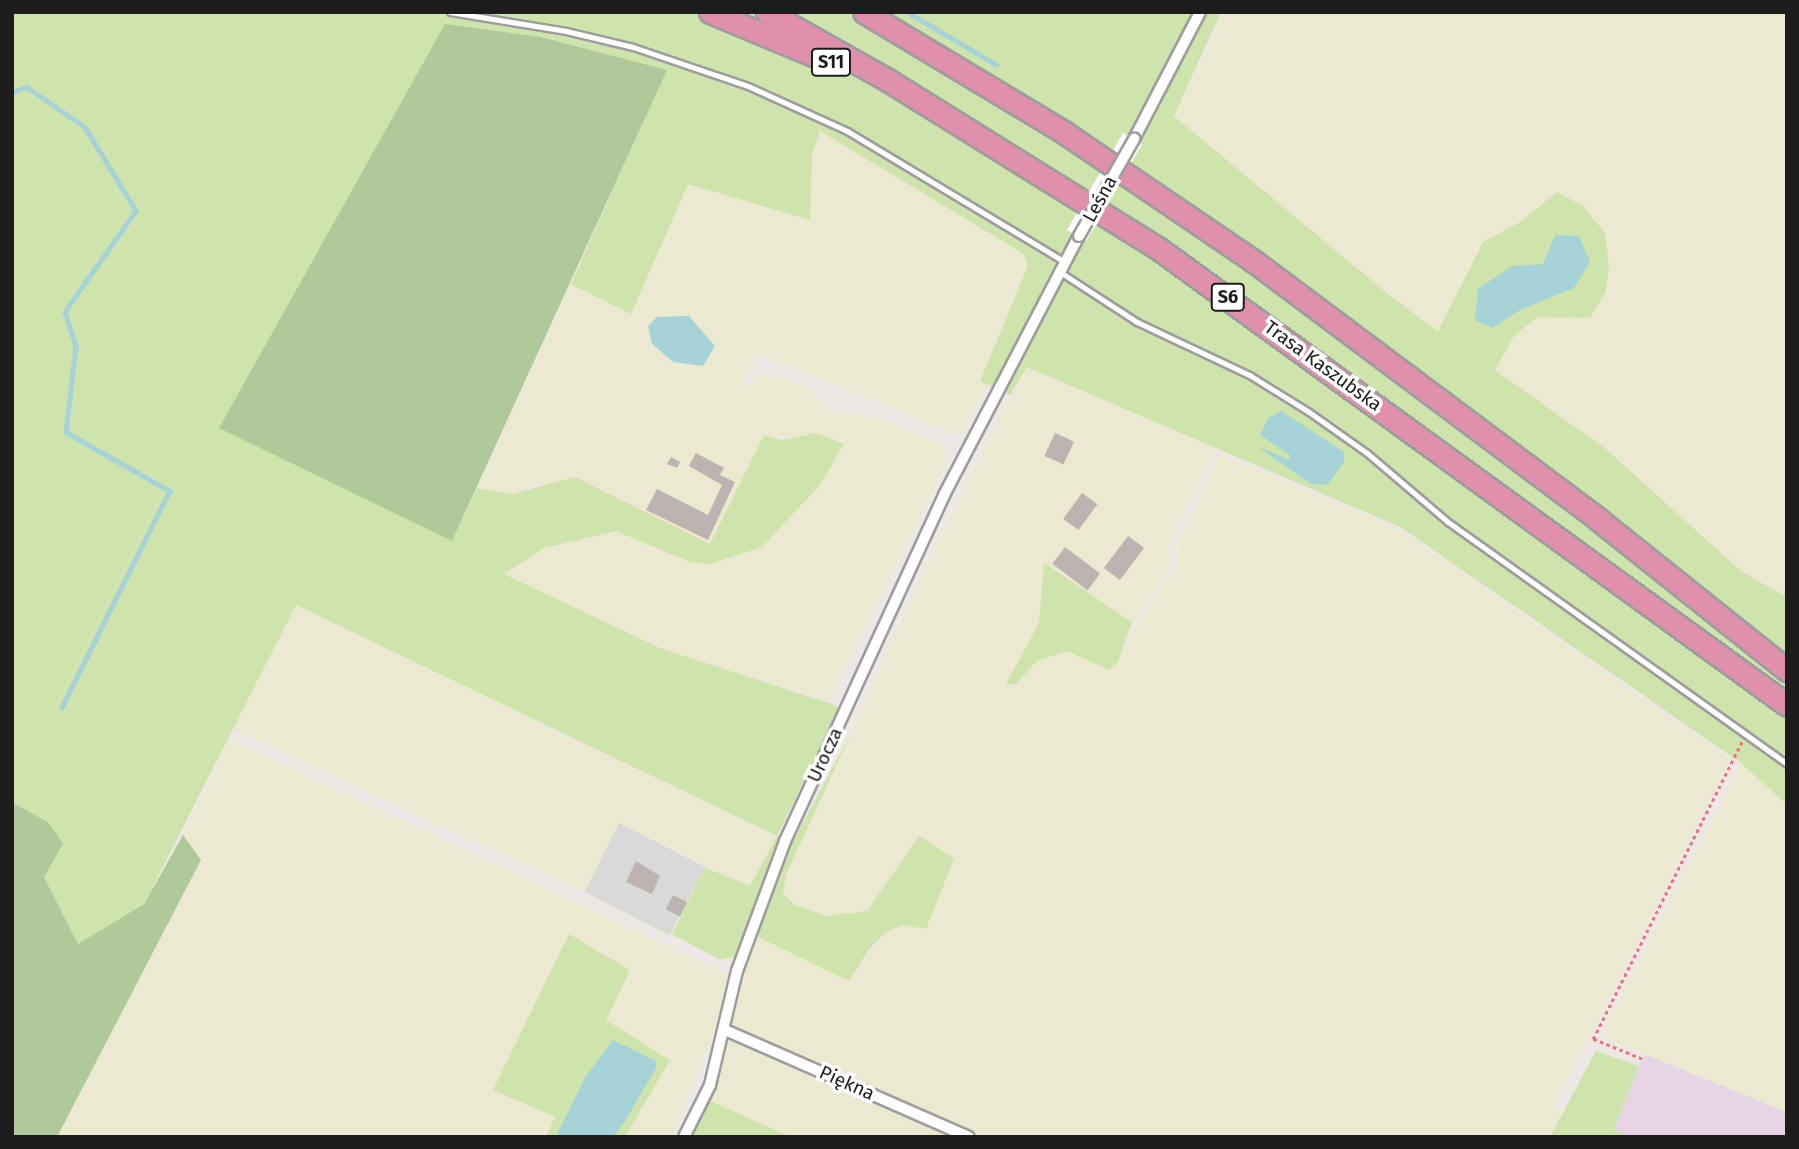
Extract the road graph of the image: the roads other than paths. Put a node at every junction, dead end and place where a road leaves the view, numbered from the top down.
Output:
1 (450, 12) edge
2 (710, 12) edge
3 (767, 12) edge
4 (864, 12) edge
5 (1200, 12) edge
6 (949, 118) junction
7 (1062, 267) junction
8 (999, 386) joint
9 (1787, 670) edge
10 (1787, 705) edge
11 (1787, 764) edge
12 (725, 1030) junction
13 (684, 1137) edge
14 (969, 1137) edge

1 - 7 lane
2 - 6 highway, S11
3 - 6 highway, Trasa Kaszubska / S6
4 - 9 highway, S6
5 - 7 street, Leśna, bridge
6 - 10 highway, Trasa Kaszubska / S6
7 - 8 street, Leśna
7 - 11 lane
8 - 12 street, Urocza
12 - 13 street, Urocza
12 - 14 street, Piękna

